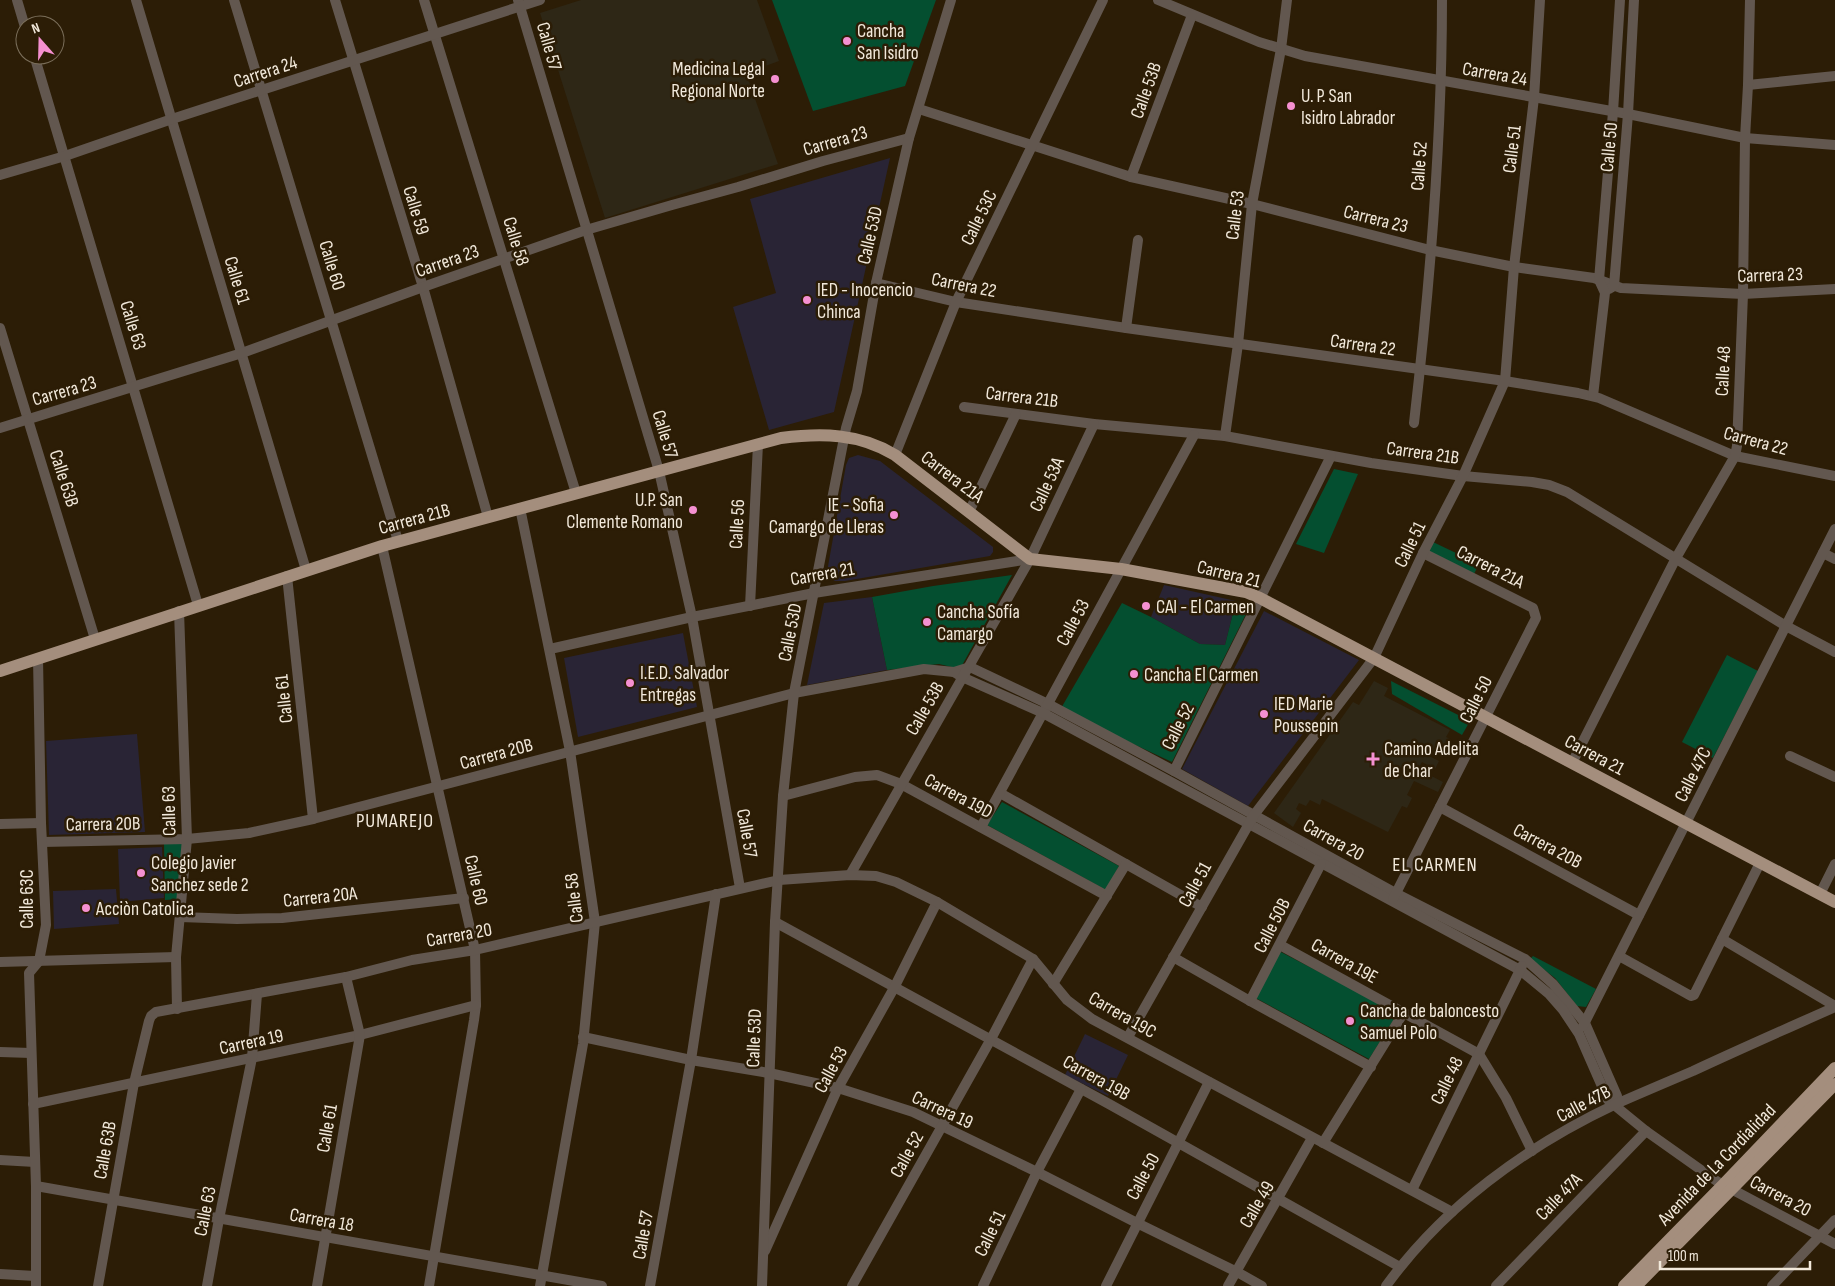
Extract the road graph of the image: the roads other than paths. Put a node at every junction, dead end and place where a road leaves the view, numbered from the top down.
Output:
1 (17, 0) edge
2 (136, 0) edge
3 (234, 0) edge
4 (335, 0) edge
5 (424, 0) edge
6 (540, 0) edge
7 (951, 0) edge
8 (1102, 0) edge
9 (1158, 0) edge
10 (1287, 0) edge
11 (1442, 0) edge
12 (1540, 0) edge
13 (1620, 0) edge
14 (1634, 0) edge
15 (1750, 0) edge
16 (519, 3) edge
17 (21, 15) edge
18 (1192, 15) junction
19 (434, 34) junction
20 (1281, 49) junction
21 (354, 61) junction
22 (37, 65) edge
23 (1835, 76) edge
24 (1442, 80) junction
25 (1748, 85) junction
26 (262, 90) junction
27 (1534, 98) junction
28 (919, 109) junction
29 (1613, 112) junction
30 (1628, 114) junction
31 (172, 119) junction
32 (909, 138) junction
33 (1745, 138) junction
34 (1835, 145) edge
35 (1032, 146) junction
36 (65, 156) junction
37 (0, 175) edge
38 (1131, 177) junction
39 (1252, 204) junction
40 (586, 230) junction
41 (1138, 240) dead end
42 (1430, 250) junction
43 (504, 259) junction
44 (1514, 267) junction
45 (1600, 280) junction
46 (876, 283) junction
47 (1614, 286) junction
48 (423, 287) junction
49 (1835, 289) edge
50 (1605, 293) junction
51 (1743, 294) junction
52 (956, 302) junction
53 (331, 319) junction
54 (0, 328) edge
55 (1126, 328) junction
56 (1238, 344) junction
57 (242, 353) junction
58 (1420, 370) junction
59 (1505, 381) junction
60 (134, 388) junction
61 (1593, 396) junction
62 (964, 407) dead end
63 (1016, 414) junction
64 (28, 419) junction
65 (1414, 423) dead end
66 (1094, 424) junction
67 (0, 428) edge
68 (1194, 435) junction
69 (845, 436) junction
70 (1225, 436) junction
71 (758, 444) junction
72 (895, 455) junction
73 (1331, 456) junction
74 (1735, 456) junction
75 (659, 471) junction
76 (1463, 476) junction
77 (1835, 476) edge
78 (576, 493) junction
79 (520, 508) junction
80 (968, 512) junction
81 (488, 517) junction
82 (1835, 529) edge
83 (398, 541) junction
84 (382, 546) junction
85 (1423, 553) junction
86 (1823, 553) junction
87 (1676, 558) junction
88 (1835, 558) edge
89 (1030, 559) junction
90 (1121, 569) junction
91 (306, 570) junction
92 (287, 576) junction
93 (814, 593) junction
94 (1260, 598) junction
95 (198, 605) junction
96 (750, 606) junction
97 (179, 611) junction
98 (692, 618) junction
99 (1536, 618) joint
100 (1786, 626) junction
101 (96, 639) junction
102 (550, 649) junction
103 (1835, 652) edge
104 (38, 658) junction
105 (1374, 658) junction
106 (970, 667) junction
107 (0, 671) edge
108 (958, 674) junction
109 (794, 693) junction
110 (1045, 709) junction
111 (710, 715) junction
112 (1485, 718) junction
113 (570, 750) junction
114 (1790, 756) dead end
115 (1572, 763) junction
116 (1174, 771) junction
117 (1835, 777) edge
118 (901, 784) junction
119 (436, 787) junction
120 (1000, 793) junction
121 (783, 796) junction
122 (1440, 807) junction
123 (313, 819) junction
124 (1251, 819) junction
125 (42, 823) junction
126 (1686, 823) junction
127 (0, 824) edge
128 (981, 827) junction
129 (187, 839) junction
130 (42, 842) junction
131 (1760, 863) junction
132 (1126, 864) junction
133 (1321, 864) junction
134 (1835, 864) edge
135 (850, 875) junction
136 (778, 880) junction
137 (740, 888) junction
138 (716, 894) junction
139 (1820, 894) junction
140 (1107, 896) junction
141 (464, 898) junction
142 (1394, 898) junction
143 (937, 902) junction
144 (1835, 902) edge
145 (1202, 906) junction
146 (1640, 915) junction
147 (180, 917) junction
148 (595, 922) junction
149 (775, 922) junction
150 (1722, 939) junction
151 (1280, 945) junction
152 (475, 950) junction
153 (1618, 956) junction
154 (176, 957) junction
155 (1174, 957) junction
156 (1033, 959) junction
157 (1525, 959) junction
158 (38, 961) junction
159 (0, 962) edge
160 (1520, 970) junction
161 (346, 978) junction
162 (1053, 984) junction
163 (894, 988) junction
164 (257, 994) junction
165 (1250, 1001) junction
166 (476, 1005) junction
167 (1835, 1007) edge
168 (177, 1009) junction
169 (1404, 1012) junction
170 (149, 1021) joint
171 (1585, 1023) junction
172 (1579, 1034) junction
173 (360, 1035) junction
174 (584, 1037) junction
175 (1128, 1037) junction
176 (991, 1039) junction
177 (0, 1052) edge
178 (31, 1053) junction
179 (1479, 1054) junction
180 (252, 1058) junction
181 (692, 1060) junction
182 (1371, 1067) junction
183 (1835, 1068) edge
184 (769, 1072) junction
185 (1209, 1082) junction
186 (134, 1083) junction
187 (1835, 1084) edge
188 (838, 1088) junction
189 (1081, 1089) junction
190 (33, 1104) junction
191 (1615, 1105) junction
192 (941, 1127) junction
193 (1646, 1131) junction
194 (1312, 1138) junction
195 (1179, 1143) junction
196 (1323, 1143) junction
197 (1532, 1151) junction
198 (0, 1160) edge
199 (35, 1162) junction
200 (1037, 1172) junction
201 (36, 1186) junction
202 (1728, 1187) junction
203 (1412, 1190) junction
204 (113, 1200) junction
205 (1279, 1200) junction
206 (1452, 1212) junction
207 (219, 1219) junction
208 (1835, 1220) edge
209 (1137, 1223) junction
210 (1820, 1236) junction
211 (325, 1237) junction
212 (1835, 1244) edge
213 (762, 1256) junction
214 (435, 1257) junction
215 (1400, 1267) junction
216 (1237, 1272) junction
217 (0, 1274) edge
218 (36, 1281) edge
219 (541, 1281) edge
220 (1388, 1285) edge
221 (98, 1286) edge
222 (207, 1286) edge
223 (317, 1286) edge
224 (429, 1286) edge
225 (602, 1286) edge
226 (650, 1286) edge
227 (762, 1286) edge
228 (852, 1286) edge
229 (983, 1286) edge
230 (1106, 1286) edge
231 (1228, 1286) edge
232 (1262, 1286) edge
233 (1496, 1286) edge
234 (1624, 1286) edge
235 (1636, 1286) edge
236 (1772, 1286) edge

1 - 17 street
2 - 31 street, Calle 61
3 - 26 street, Calle 60
4 - 21 street, Calle 59
5 - 19 street, Calle 58
6 - 16 street, Carrera 24
7 - 28 street, Calle 53D
8 - 35 street, Calle 53C
9 - 18 street, Carrera 24
10 - 20 street, Calle 53
11 - 24 street, Calle 52
12 - 27 street, Calle 51
13 - 29 street, Calle 50
14 - 30 street, Calle 50
15 - 25 street, Calle 48
16 - 19 street, Carrera 24
16 - 40 street, Calle 57
18 - 20 street, Carrera 24
18 - 38 street, Calle 53B
19 - 21 street, Carrera 24
19 - 43 street, Calle 58
20 - 24 street, Carrera 24
20 - 39 street, Calle 53
21 - 26 street, Carrera 24
21 - 48 street, Calle 59
22 - 36 street, Calle 63
23 - 25 street
24 - 27 street, Carrera 24
24 - 42 street, Calle 52
25 - 33 street, Calle 48
26 - 31 street, Carrera 24
26 - 53 street, Calle 60
27 - 29 street, Carrera 24
27 - 44 street, Calle 51
28 - 32 street, Calle 53D
28 - 35 street, Carrera 23
29 - 30 street, Carrera 24
29 - 45 street, Calle 50
30 - 33 street, Carrera 24
30 - 47 street, Calle 50
31 - 36 street, Carrera 24
31 - 57 street, Calle 61
32 - 40 street, Carrera 23
32 - 46 street, Calle 53D
33 - 34 street, Carrera 24
33 - 51 street, Calle 48
35 - 38 street, Carrera 23
35 - 52 street, Calle 53C
36 - 37 street, Carrera 24
36 - 60 street, Calle 63
38 - 39 street, Carrera 23
39 - 42 street, Carrera 23
39 - 56 street, Calle 53
40 - 43 street, Carrera 23
40 - 75 street, Calle 57
41 - 55 street
42 - 44 street, Carrera 23
42 - 58 street, Calle 52
43 - 48 street, Carrera 23
43 - 78 street, Calle 58
44 - 45 street, Carrera 23
44 - 59 street, Calle 51
45 - 47 street, Carrera 23
45 - 50 street, Calle 50
46 - 52 street, Carrera 22
46 - 69 street, Calle 53D
47 - 50 street
47 - 51 street, Carrera 23
48 - 53 street, Carrera 23
48 - 81 street, Calle 59
49 - 51 street, Carrera 23
50 - 61 street, Calle 50
51 - 74 street, Calle 48
52 - 55 street, Carrera 22
52 - 72 street, Calle 53C
53 - 57 street, Carrera 23
53 - 83 street, Calle 60
54 - 64 street, Calle 63B
55 - 56 street, Carrera 22
56 - 58 street, Carrera 22
56 - 70 street, Calle 53
57 - 60 street, Carrera 23
57 - 91 street, Calle 61
58 - 59 street, Carrera 22
58 - 65 street, Calle 52
59 - 61 street, Carrera 22
59 - 76 street, Calle 51
60 - 64 street, Carrera 23
60 - 95 street, Calle 63
61 - 74 street, Carrera 22
62 - 63 street, Carrera 21B
63 - 66 street, Carrera 21B
63 - 80 street
64 - 67 street, Carrera 23
64 - 101 street, Calle 63B
66 - 68 street, Carrera 21B
66 - 89 street, Calle 53A
68 - 70 street, Carrera 21B
68 - 90 street, Calle 53
69 - 71 main road, Carrera 21B
69 - 72 main road, Carrera 21A
69 - 93 street, Calle 53D
70 - 73 street, Carrera 21B
71 - 75 main road, Carrera 21B
71 - 96 street, Calle 56
72 - 80 main road, Carrera 21A
73 - 76 street, Carrera 21B
73 - 94 street, Calle 52
74 - 77 street, Carrera 22
74 - 87 street, Calle 48
75 - 78 main road, Carrera 21B
75 - 98 street, Calle 57
76 - 85 street, Calle 51
76 - 87 street, Carrera 21B
78 - 79 main road, Carrera 21B
79 - 81 main road, Carrera 21B
79 - 102 street, Calle 58
80 - 89 main road, Carrera 21A
81 - 83 main road, Carrera 21B
82 - 86 street, Calle 47C
83 - 84 main road, Carrera 21B
84 - 91 main road, Carrera 21B
84 - 119 street, Calle 60
85 - 99 street, Carrera 21A
85 - 105 street, Calle 51
86 - 88 street
86 - 100 street, Calle 47C
87 - 100 street, Carrera 21B
87 - 115 street, Calle 48
89 - 90 main road, Carrera 21
89 - 93 street, Carrera 21
89 - 106 street, Calle 53B
90 - 94 main road, Carrera 21
90 - 110 street, Calle 53
91 - 92 main road, Carrera 21B
92 - 95 main road, Carrera 21B
92 - 123 street, Calle 61
93 - 96 street, Carrera 21
93 - 109 street, Calle 53D
94 - 105 main road, Carrera 21
94 - 116 street, Calle 52
95 - 97 main road, Carrera 21B
96 - 98 street, Carrera 21
97 - 101 main road, Carrera 21B
97 - 129 street, Calle 63
98 - 102 street, Carrera 21
98 - 111 street, Calle 57
99 - 112 street, Calle 50
100 - 103 street, Carrera 21B
100 - 126 street, Calle 47C
101 - 104 main road, Carrera 21B
102 - 113 street, Calle 58
104 - 107 main road, Carrera 21B
104 - 125 street, Calle 63C
105 - 112 main road, Carrera 21
105 - 124 street, Calle 51
106 - 108 street, Calle 53B
106 - 110 street, Carrera 20
108 - 109 street, Carrera 20B
108 - 110 street, Carrera 20
108 - 118 street, Calle 53B
109 - 111 street, Carrera 20B
109 - 121 street, Calle 53D
110 - 116 street, Carrera 20
110 - 120 street, Calle 53
110 - 124 street, Carrera 20
111 - 113 street, Carrera 20B
111 - 137 street, Calle 57
112 - 115 main road, Carrera 21
112 - 122 street, Calle 50
113 - 119 street, Carrera 20B
113 - 148 street, Calle 58
114 - 117 street
115 - 126 main road, Carrera 21
116 - 124 street, Carrera 20
118 - 121 street, Carrera 19D
118 - 128 street, Carrera 19D
118 - 135 street, Calle 53B
119 - 123 street, Carrera 20B
119 - 141 street, Calle 60
120 - 128 street, Calle 53
120 - 132 street
121 - 136 street, Calle 53D
122 - 142 street, Calle 50
122 - 146 street, Carrera 20B
123 - 129 street, Carrera 20B
124 - 133 street, Carrera 20
124 - 142 street, Carrera 20
124 - 145 street, Calle 51
125 - 127 street, Carrera 20B
125 - 130 street, Calle 63C
126 - 131 main road, Carrera 21
126 - 146 street, Calle 47C
128 - 140 street, Carrera 19D
129 - 130 street, Carrera 20B
129 - 147 street, Calle 63
130 - 158 street, Calle 63C
131 - 139 main road, Carrera 21
131 - 150 street
132 - 140 street
132 - 145 street
133 - 142 street, Carrera 20
133 - 151 street, Calle 50B
134 - 139 street
135 - 136 street, Carrera 19C
135 - 143 street, Carrera 19C
136 - 137 street, Carrera 20
136 - 149 street, Calle 53D
137 - 138 street, Carrera 20
138 - 148 street, Carrera 20
138 - 181 street, Calle 57
139 - 144 main road, Carrera 21
140 - 162 street
141 - 147 street, Carrera 20A
141 - 152 street, Calle 60
142 - 157 street, Carrera 20
142 - 160 street, Carrera 20
143 - 156 street, Carrera 19C
143 - 163 street, Calle 53
145 - 155 street, Calle 51
146 - 153 street, Calle 47C
147 - 154 street, Calle 63
148 - 152 street, Carrera 20
148 - 174 street, Calle 58
149 - 163 street, Carrera 19B
149 - 184 street, Calle 53D
150 - 153 street
150 - 167 street
151 - 165 street, Calle 50B
151 - 169 street, Carrera 19E
152 - 161 street, Carrera 20
152 - 166 street, Calle 60
153 - 171 street, Calle 47C
154 - 158 street
154 - 168 street, Calle 63
155 - 165 street
155 - 175 street, Calle 51
156 - 162 street, Carrera 19C
156 - 176 street, Calle 52
157 - 160 street, Calle 48
157 - 171 street, Carrera 20
158 - 159 street
158 - 178 street, Calle 63C
160 - 172 street, Carrera 20
160 - 179 street, Calle 48
161 - 164 street, Carrera 20
161 - 173 street, Calle 61
162 - 175 street, Carrera 19C
163 - 176 street, Carrera 19B
163 - 188 street, Calle 53
164 - 168 street, Carrera 20
164 - 180 street, Calle 63
165 - 182 street
166 - 173 street, Carrera 19
166 - 214 street, Calle 60
167 - 191 street, Calle 47B
168 - 170 street, Carrera 20
169 - 179 street, Carrera 19E
169 - 182 street
170 - 186 street, Calle 63B
171 - 172 street, Calle 47C
171 - 191 street, Carrera 20
172 - 191 street, Carrera 20
173 - 180 street, Carrera 19
173 - 211 street, Calle 61
174 - 181 street, Carrera 19
174 - 219 street, Calle 58
175 - 185 street, Carrera 19C
176 - 189 street, Carrera 19B
176 - 192 street, Calle 52
177 - 178 street
178 - 190 street, Calle 63C
179 - 197 street, Carrera 19E
179 - 203 street, Calle 48
180 - 186 street, Carrera 19
180 - 207 street, Calle 63
181 - 184 street, Carrera 19
181 - 226 street, Calle 57
182 - 196 street
183 - 202 main road, Avenida de La Cordialidad
184 - 188 street, Carrera 19
184 - 213 street, Calle 53D
185 - 194 street, Carrera 19C
185 - 195 street, Calle 50
186 - 190 street, Carrera 19
186 - 204 street, Calle 63B
187 - 202 main road, Avenida de La Cordialidad
188 - 192 street, Carrera 19
188 - 213 street, Calle 53
189 - 195 street, Carrera 19B
189 - 200 street, Calle 51
190 - 199 street, Calle 63C
191 - 193 street, Carrera 20
191 - 197 street, Calle 47B
192 - 200 street, Carrera 19
192 - 228 street, Calle 52
193 - 202 street, Carrera 20
193 - 233 street, Calle 47A
194 - 196 street, Carrera 19C
194 - 205 street, Calle 49
195 - 205 street, Carrera 19B
195 - 209 street, Calle 50
196 - 203 street, Carrera 19C
197 - 206 street, Calle 47B
198 - 199 street
199 - 201 street, Calle 63C
200 - 209 street, Carrera 19
200 - 229 street, Calle 51
201 - 204 street, Carrera 18
201 - 218 street, Calle 63C
202 - 210 street, Carrera 20
202 - 234 main road, Avenida de La Cordialidad
202 - 235 main road, Avenida de La Cordialidad
203 - 206 street, Carrera 19C
204 - 207 street, Carrera 18
204 - 221 street, Calle 63B
205 - 215 street, Carrera 19B
205 - 216 street, Calle 49
206 - 215 street, Calle 47B
207 - 211 street, Carrera 18
207 - 222 street, Calle 63
208 - 210 street
209 - 216 street, Carrera 19
209 - 230 street, Calle 50
210 - 212 street, Carrera 20
210 - 236 street
211 - 214 street, Carrera 18
211 - 223 street, Calle 61
213 - 227 street, Calle 53D
214 - 219 street, Carrera 18
214 - 224 street, Calle 60
215 - 220 street, Calle 47B
216 - 231 street, Calle 49
216 - 232 street, Carrera 19
217 - 218 street
219 - 225 street, Carrera 18

